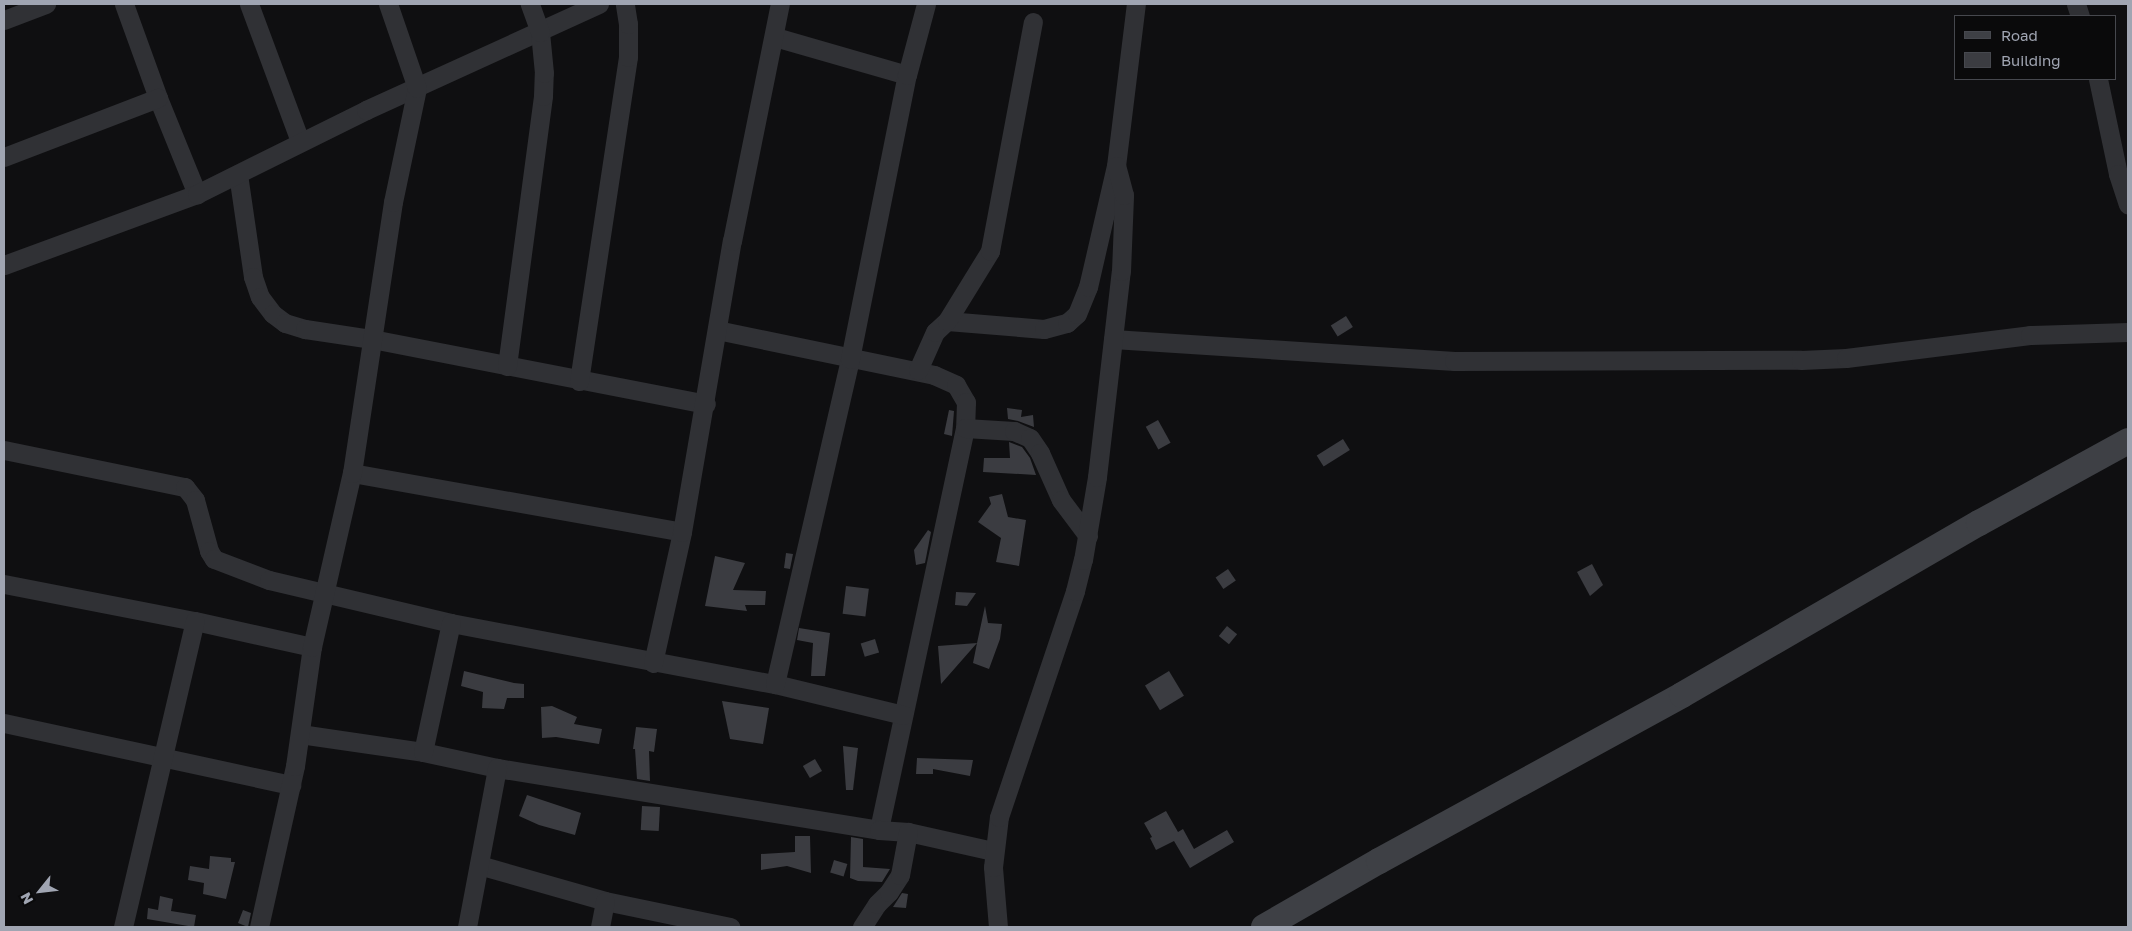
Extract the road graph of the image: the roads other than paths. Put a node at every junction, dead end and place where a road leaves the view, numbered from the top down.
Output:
1 (46, 4) edge
2 (124, 4) edge
3 (249, 4) edge
4 (388, 4) edge
5 (530, 4) edge
6 (599, 4) edge
7 (625, 4) edge
8 (780, 4) edge
9 (926, 4) edge
10 (1136, 4) edge
11 (4, 20) edge
12 (1033, 22) dead end
13 (540, 32) junction
14 (775, 37) junction
15 (907, 75) junction
16 (2098, 80) edge
17 (417, 88) junction
18 (158, 98) junction
19 (300, 141) junction
20 (4, 157) edge
21 (1116, 166) junction
22 (238, 174) junction
23 (197, 194) junction
24 (2128, 204) edge
25 (4, 265) edge
26 (947, 321) junction
27 (718, 330) junction
28 (2128, 332) edge
29 (372, 339) junction
30 (1113, 339) junction
31 (850, 359) junction
32 (507, 366) junction
33 (918, 370) junction
34 (579, 381) junction
35 (706, 404) junction
36 (965, 428) junction
37 (2128, 441) edge
38 (4, 450) edge
39 (352, 473) junction
40 (682, 532) junction
41 (1088, 536) junction
42 (4, 584) edge
43 (324, 594) junction
44 (194, 621) junction
45 (451, 623) junction
46 (312, 647) junction
47 (653, 662) junction
48 (774, 684) junction
49 (903, 715) junction
50 (4, 723) edge
51 (300, 734) junction
52 (424, 752) junction
53 (164, 758) junction
54 (497, 768) junction
55 (291, 785) junction
56 (880, 830) junction
57 (908, 832) junction
58 (993, 851) junction
59 (479, 865) junction
60 (605, 901) junction
61 (123, 927) edge
62 (259, 927) edge
63 (467, 927) edge
64 (600, 927) edge
65 (730, 927) edge
66 (862, 927) edge
67 (998, 927) edge
68 (1264, 927) edge

1 - 11 street
2 - 18 street
3 - 19 street
4 - 17 street
5 - 13 street
6 - 13 street
7 - 34 street
8 - 14 street
9 - 15 street
10 - 21 street
12 - 26 street
13 - 17 street
13 - 32 street
14 - 15 street
14 - 27 street
15 - 31 street
16 - 24 street
17 - 19 street
17 - 29 street
18 - 20 street
18 - 23 street
19 - 22 street
21 - 26 street
21 - 30 street
22 - 23 street
22 - 29 street
23 - 25 street
26 - 33 street
27 - 31 street
27 - 35 street
28 - 30 street
29 - 32 street
29 - 39 street
30 - 41 street
31 - 33 street
31 - 48 street
32 - 34 street
33 - 36 street
34 - 35 street
35 - 40 street
36 - 41 street
36 - 49 street
37 - 68 main road
38 - 43 street
39 - 40 street
39 - 43 street
40 - 47 street
41 - 58 street
42 - 44 street
43 - 45 street
43 - 46 street
44 - 46 street
44 - 53 street
45 - 47 street
45 - 52 street
46 - 51 street
47 - 48 street
48 - 49 street
49 - 56 street
50 - 53 street
51 - 52 street
51 - 55 street
52 - 54 street
53 - 55 street
53 - 61 street
54 - 56 street
54 - 59 street
55 - 62 street
56 - 57 street
57 - 58 street
57 - 66 street
58 - 67 street
59 - 60 street
59 - 63 street
60 - 64 street
60 - 65 street

